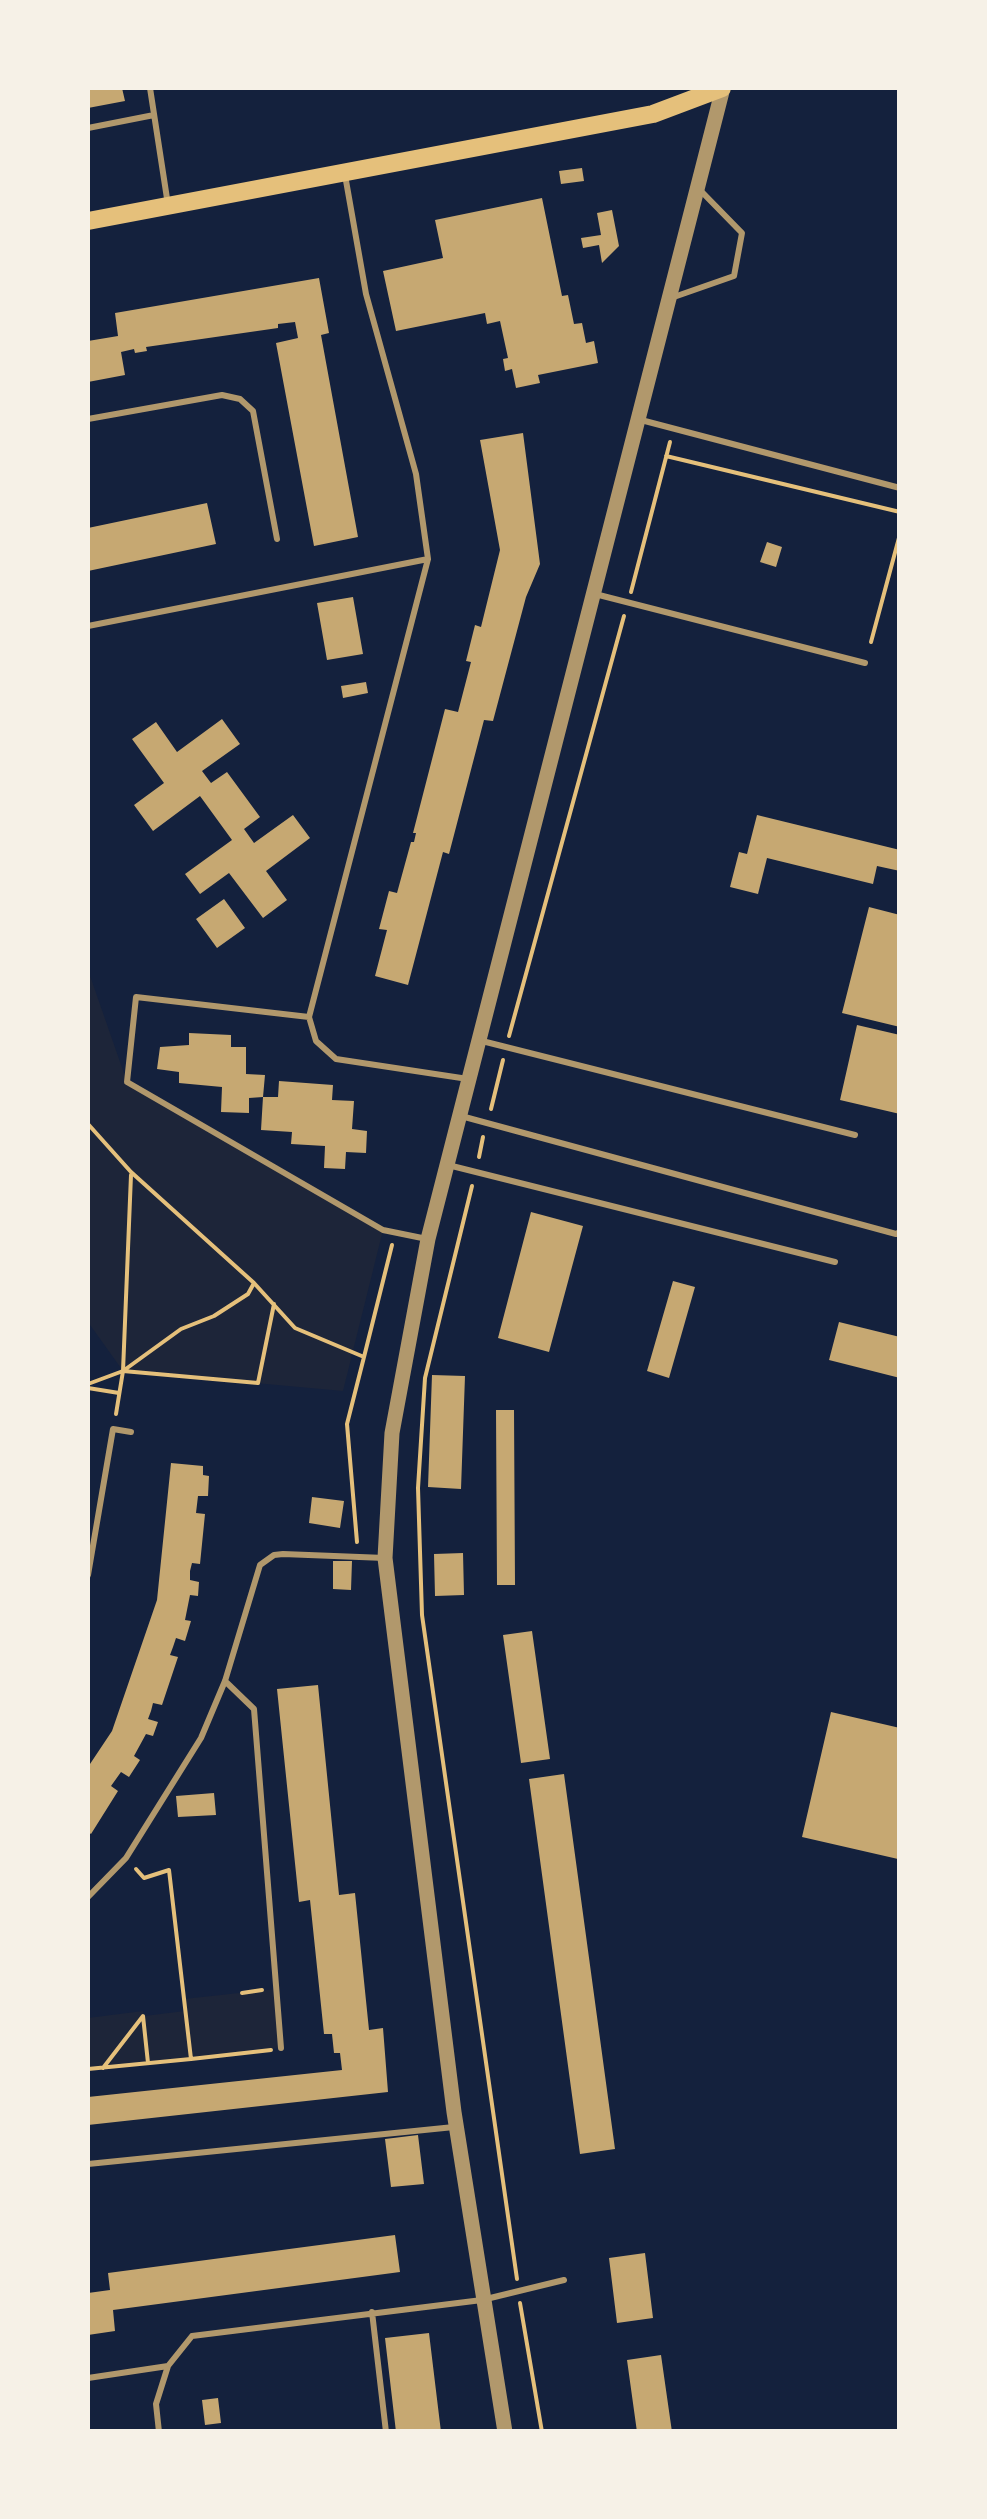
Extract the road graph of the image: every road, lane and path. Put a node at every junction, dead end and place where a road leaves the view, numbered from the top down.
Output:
1 (150, 88) edge
2 (723, 88) edge
3 (154, 115) junction
4 (88, 128) edge
5 (345, 174) junction
6 (698, 188) junction
7 (168, 206) junction
8 (88, 222) edge
9 (670, 298) junction
10 (88, 419) edge
11 (640, 420) junction
12 (674, 428) junction
13 (666, 456) junction
14 (900, 488) edge
15 (900, 512) edge
16 (900, 534) edge
17 (276, 539) dead end
18 (428, 559) junction
19 (594, 594) junction
20 (628, 602) junction
21 (88, 626) edge
22 (872, 642) dead end
23 (865, 663) dead end
24 (309, 1017) junction
25 (478, 1040) junction
26 (506, 1047) junction
27 (469, 1079) junction
28 (460, 1116) junction
29 (487, 1123) junction
30 (88, 1124) edge
31 (854, 1135) dead end
32 (447, 1165) junction
33 (131, 1172) junction
34 (475, 1172) junction
35 (396, 1232) junction
36 (900, 1232) edge
37 (428, 1239) junction
38 (835, 1262) dead end
39 (254, 1283) junction
40 (274, 1304) junction
41 (364, 1357) junction
42 (123, 1371) junction
43 (88, 1386) edge
44 (119, 1393) junction
45 (113, 1429) junction
46 (131, 1432) dead end
47 (358, 1557) junction
48 (386, 1558) junction
49 (88, 1574) edge
50 (226, 1682) junction
51 (126, 1858) junction
52 (88, 1897) edge
53 (276, 1989) junction
54 (242, 1992) dead end
55 (281, 2048) joint
56 (191, 2059) junction
57 (148, 2063) junction
58 (103, 2068) junction
59 (88, 2069) edge
60 (456, 2127) junction
61 (88, 2164) edge
62 (564, 2280) dead end
63 (518, 2291) junction
64 (482, 2300) junction
65 (372, 2312) junction
66 (168, 2366) junction
67 (88, 2378) edge
68 (159, 2432) edge
69 (386, 2432) edge
70 (506, 2432) edge
71 (542, 2432) edge

1 - 3 lane
2 - 5 main road
2 - 6 street
3 - 4 lane
3 - 7 lane
5 - 7 main road
5 - 18 lane
6 - 9 street
6 - 9 lane
7 - 8 main road
9 - 11 street
10 - 17 lane
11 - 12 lane
11 - 19 street
12 - 13 path
12 - 14 lane
13 - 15 path
13 - 20 path
16 - 22 path
18 - 21 lane
18 - 24 lane
19 - 20 lane
19 - 25 street
20 - 23 lane
20 - 26 path
24 - 27 lane
24 - 35 lane
25 - 26 lane
25 - 27 street
26 - 29 path
26 - 31 lane
27 - 28 street
28 - 29 lane
28 - 32 street
29 - 34 path
29 - 36 lane
30 - 33 path
32 - 34 lane
32 - 37 street
33 - 39 path
33 - 42 path
34 - 38 lane
34 - 63 path
35 - 37 lane
35 - 41 path
37 - 48 street
39 - 40 path
39 - 42 path
40 - 41 path
40 - 42 path
41 - 47 path
42 - 43 path
42 - 44 path
43 - 44 path
44 - 45 path
45 - 46 lane
45 - 49 lane
47 - 48 lane
47 - 50 lane
48 - 60 street
50 - 51 lane
50 - 53 lane
51 - 52 lane
51 - 56 path
53 - 54 path
53 - 55 lane
55 - 56 path
56 - 57 path
57 - 58 path
57 - 58 path
58 - 59 path
60 - 61 lane
60 - 64 street
62 - 63 lane
63 - 64 lane
63 - 71 path
64 - 65 lane
64 - 70 street
65 - 66 lane
65 - 69 lane
66 - 67 lane
66 - 68 lane

